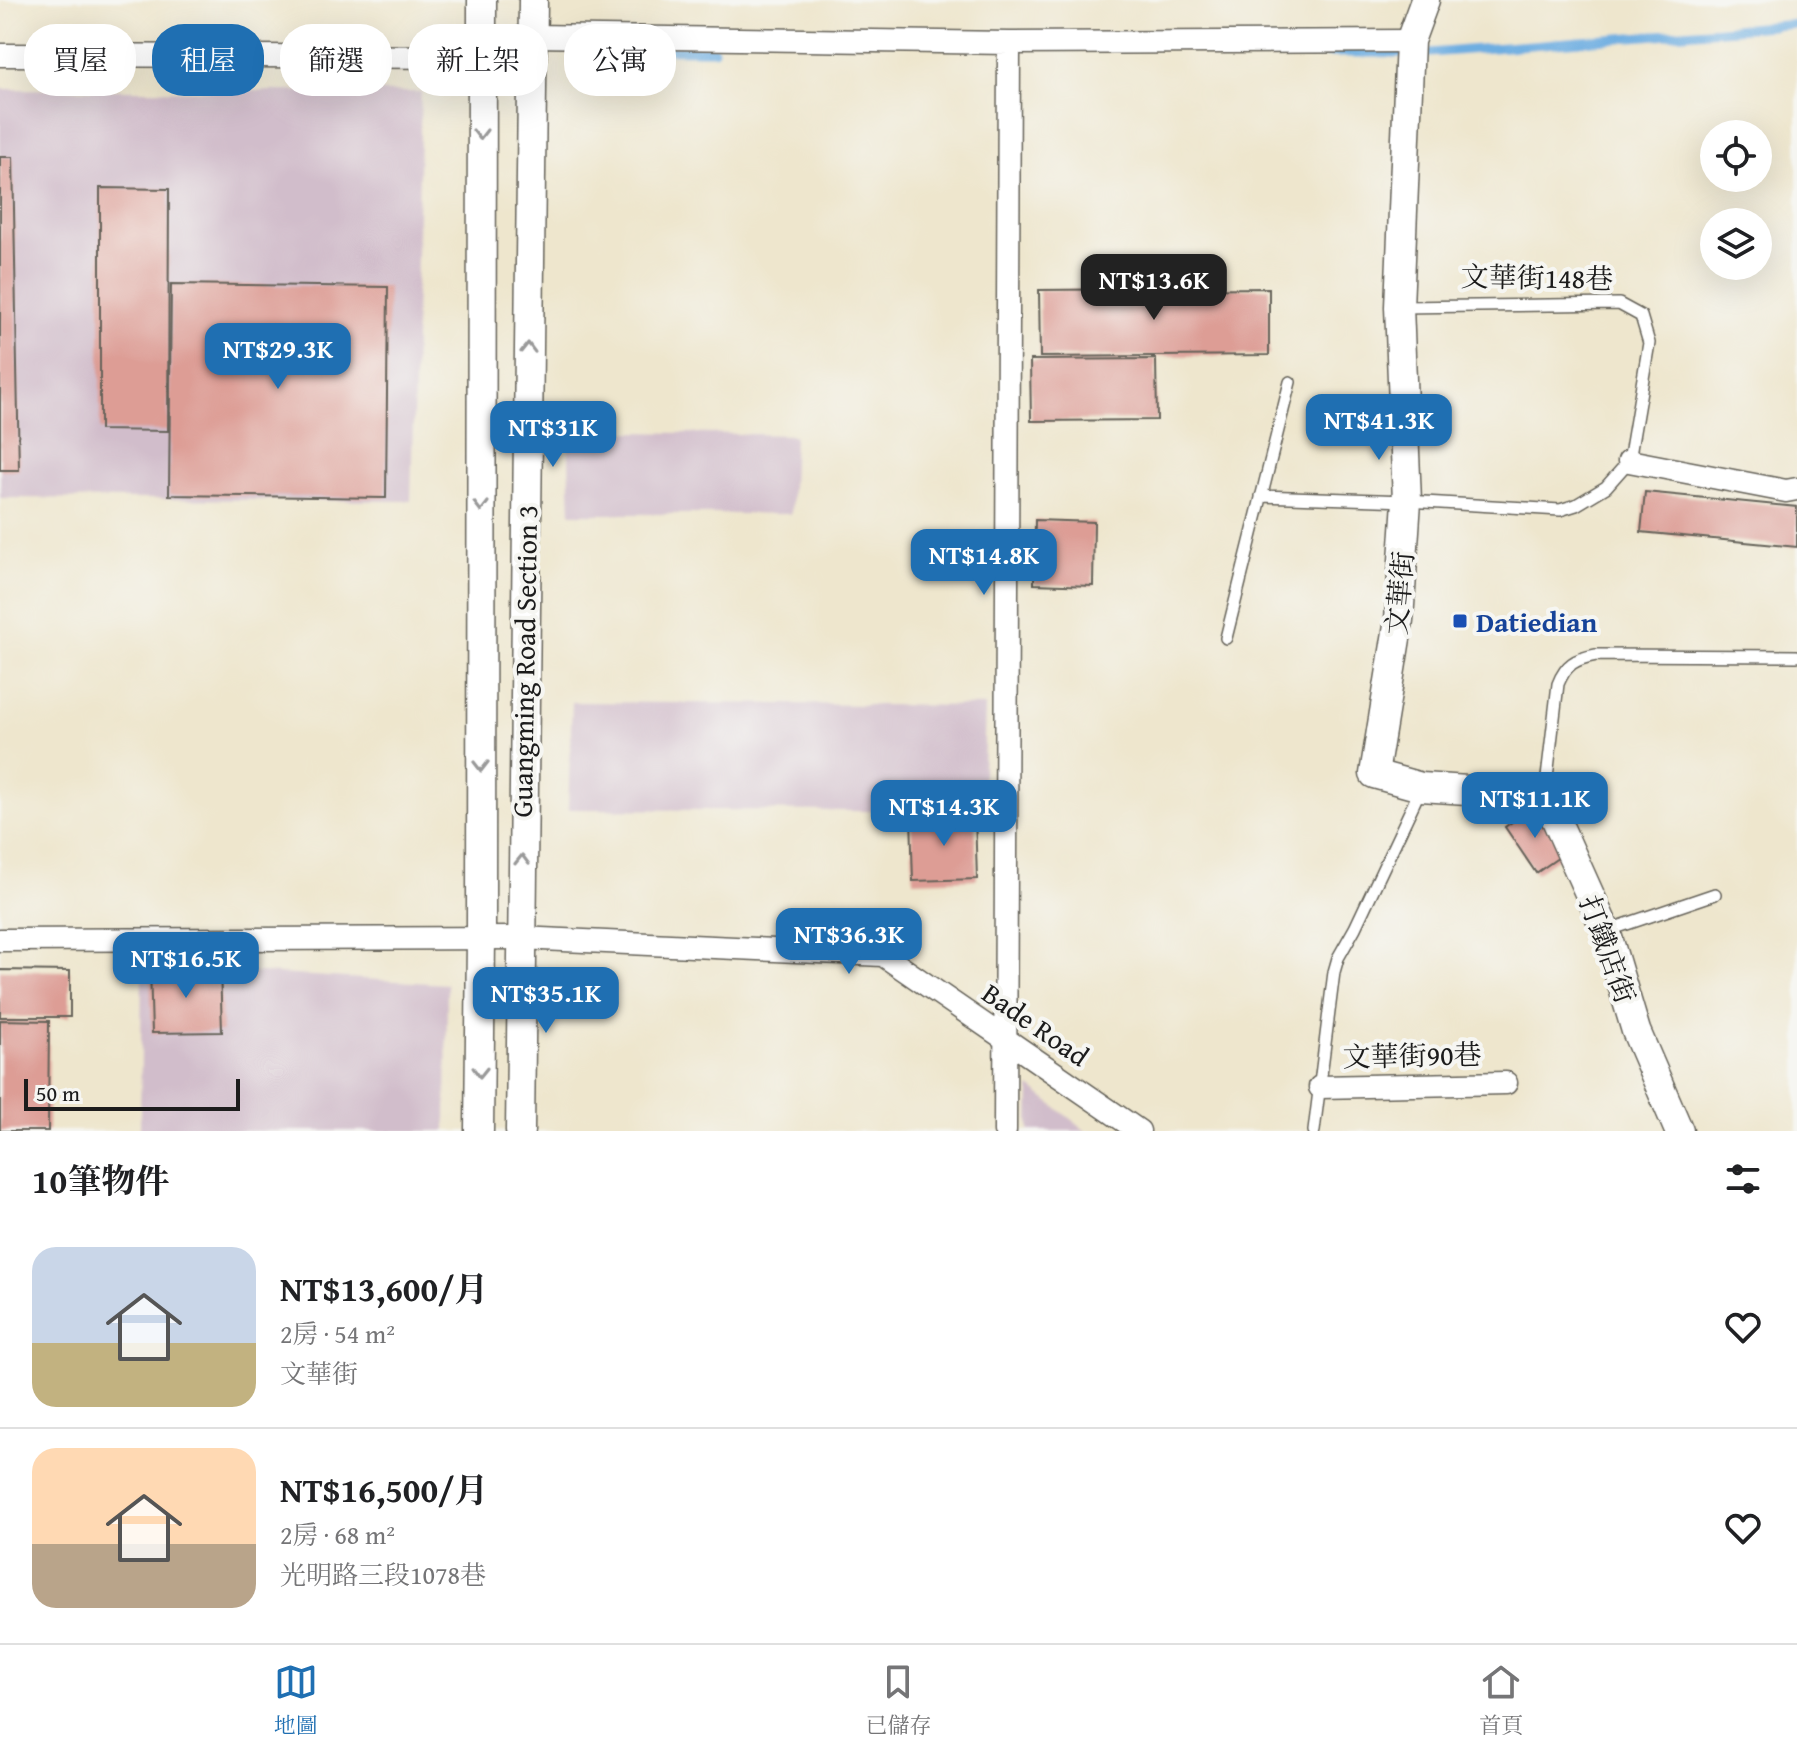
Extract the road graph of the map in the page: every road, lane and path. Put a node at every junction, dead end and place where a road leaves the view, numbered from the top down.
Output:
1 (482, 0) edge
2 (533, 0) edge
3 (1425, 0) edge
4 (482, 24) edge
5 (533, 24) edge
6 (548, 37) edge
7 (1409, 50) junction
8 (1009, 53) junction
9 (0, 55) edge
10 (408, 57) edge
11 (481, 96) edge
12 (532, 96) edge
13 (1399, 307) junction
14 (1290, 382) dead end
15 (1629, 461) junction
16 (1797, 489) edge
17 (1261, 496) junction
18 (1407, 501) junction
19 (1226, 638) dead end
20 (1797, 656) edge
21 (1421, 787) junction
22 (1545, 795) junction
23 (1715, 894) dead end
24 (1606, 931) junction
25 (481, 938) junction
26 (520, 938) junction
27 (0, 940) edge
28 (1006, 1040) junction
29 (1506, 1083) dead end
30 (1320, 1087) junction
31 (479, 1131) edge
32 (520, 1131) edge
33 (1005, 1131) edge
34 (1139, 1131) edge
35 (1314, 1131) edge
36 (1679, 1131) edge

1 - 4 street, Guangming Road Section 3
2 - 5 street, Guangming Road Section 3
3 - 7 street, 文華街
6 - 8 street
7 - 8 street
7 - 13 street, 文華街
8 - 28 street
9 - 10 street
11 -> 25 street, Guangming Road Section 3
26 -> 12 street, Guangming Road Section 3
13 - 15 lane, 文華街148巷
13 - 18 street, 文華街
14 - 17 lane
15 - 16 street
15 - 18 lane
17 - 18 lane
17 - 19 lane
18 - 21 street, 文華街
20 - 22 lane
21 - 22 street
21 - 30 lane
22 - 24 street, 打鐵店街
23 - 24 lane
24 - 36 street, 打鐵店街
25 - 26 street, Bade Road
25 - 27 street, Bade Road
25 -> 31 street, Guangming Road Section 3
26 - 28 street, Bade Road
26 - 32 street, Guangming Road Section 3
28 - 33 street
28 - 34 street, Bade Road
29 - 30 street, 文華街90巷
30 - 35 lane

